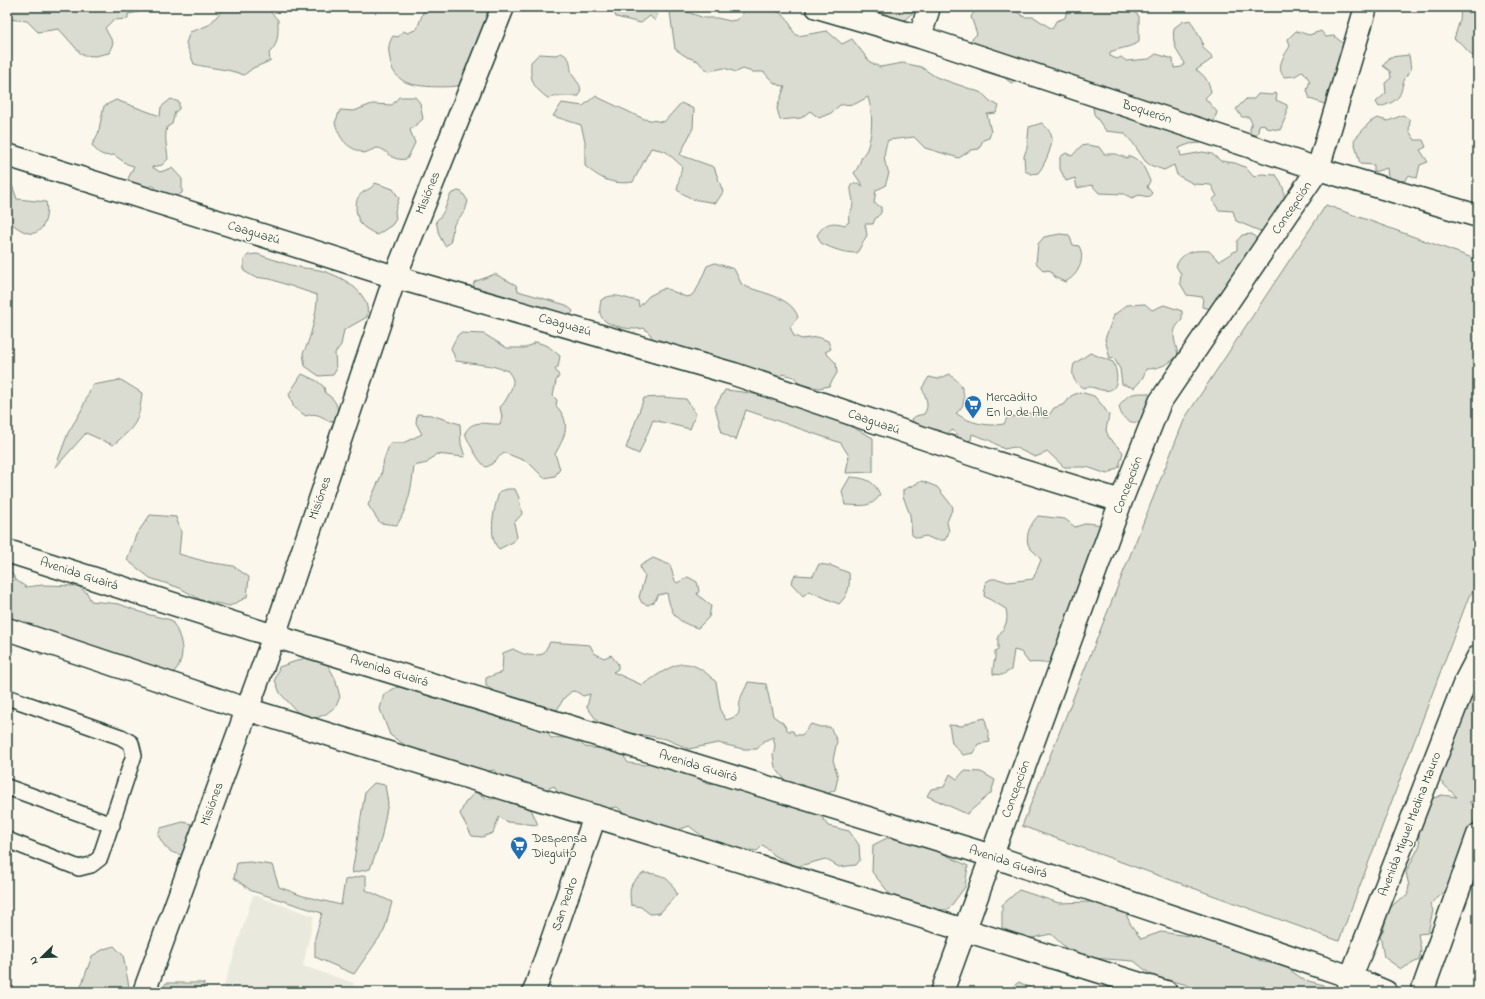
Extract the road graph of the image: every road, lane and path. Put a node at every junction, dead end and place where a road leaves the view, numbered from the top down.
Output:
1 (503, 7) edge
2 (817, 7) edge
3 (929, 7) edge
4 (1366, 7) edge
5 (920, 37) junction
6 (7, 155) edge
7 (1318, 169) junction
8 (1478, 216) edge
9 (395, 277) junction
10 (1121, 501) junction
11 (7, 551) edge
12 (7, 629) edge
13 (274, 636) junction
14 (1478, 657) edge
15 (7, 697) edge
16 (246, 709) junction
17 (7, 787) edge
18 (595, 816) junction
19 (112, 825) junction
20 (1478, 835) edge
21 (7, 840) edge
22 (992, 856) junction
23 (965, 931) junction
24 (1349, 984) edge
25 (144, 992) edge
26 (534, 992) edge
27 (942, 992) edge
28 (1166, 992) edge
29 (1386, 992) edge
30 (1422, 992) edge

1 - 9 street, Misiónes
2 - 5 street, Boquerón
3 - 5 street
4 - 7 street, Concepción
5 - 7 street, Boquerón
6 - 9 street, Caaguazú
7 - 8 street, Boquerón
7 - 10 street, Concepción
9 - 10 street, Caaguazú
9 - 13 street, Misiónes
10 - 22 street, Concepción
11 - 13 street, Avenida Guairá
12 - 16 street
13 - 16 street, Misiónes
13 - 22 street, Avenida Guairá
14 - 24 street, Avenida Miguel Medina Mauro
15 - 19 lane
16 - 18 street
16 - 25 street, Misiónes
17 - 19 lane
18 - 23 street
18 - 26 street, San Pedro
19 - 21 lane
20 - 30 street
22 - 23 street, Concepción
22 - 24 street, Avenida Guairá
23 - 27 street, Concepción
23 - 28 street
24 - 29 street, Avenida Guairá

